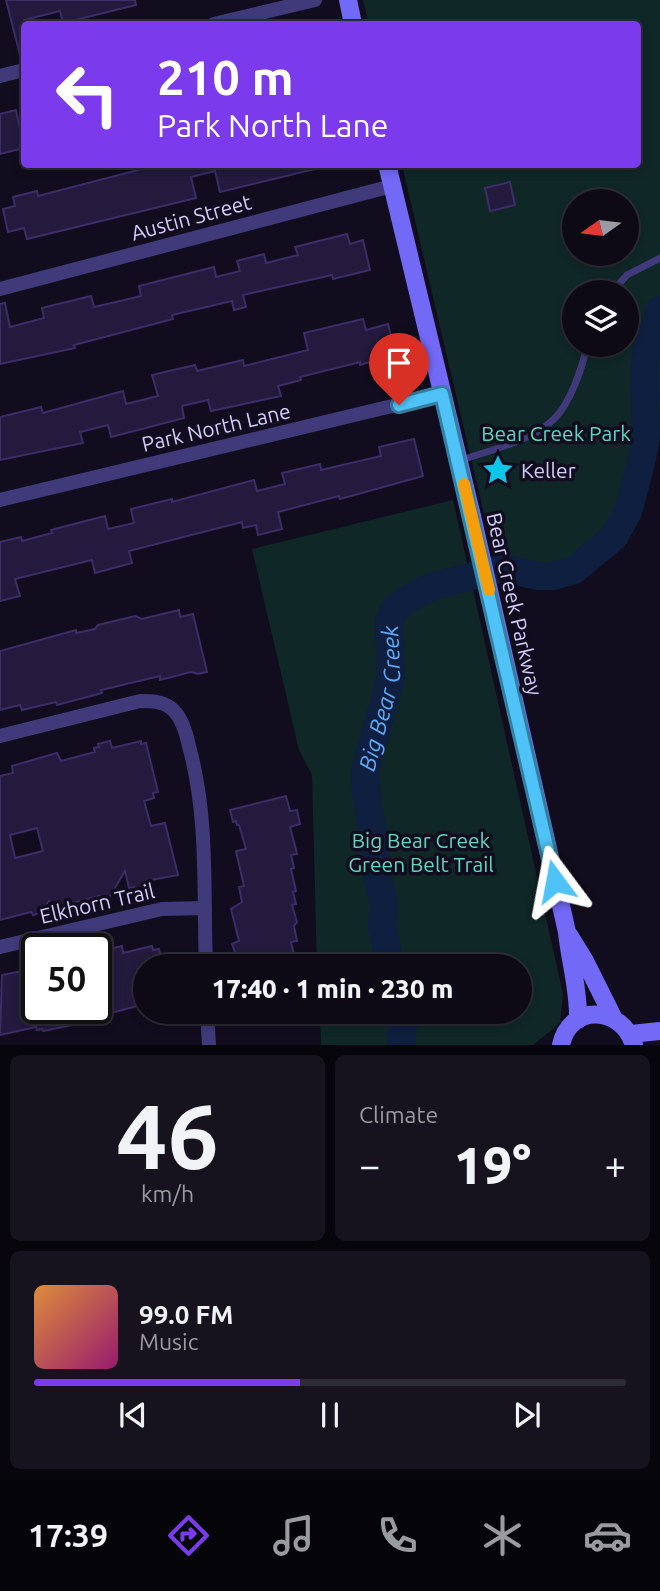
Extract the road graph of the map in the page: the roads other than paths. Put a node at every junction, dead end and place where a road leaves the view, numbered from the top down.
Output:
1 (315, 0) edge
2 (348, 0) edge
3 (227, 21) edge
4 (353, 21) edge
5 (21, 71) edge
6 (0, 76) edge
7 (388, 168) edge
8 (392, 186) junction
9 (660, 258) edge
10 (623, 280) edge
11 (0, 289) edge
12 (583, 357) edge
13 (442, 394) junction
14 (458, 461) junction
15 (0, 500) edge
16 (0, 736) edge
17 (204, 908) junction
18 (567, 932) junction
19 (0, 947) edge
20 (206, 954) edge
21 (613, 1017) junction
22 (578, 1020) junction
23 (208, 1024) edge
24 (660, 1031) edge
25 (633, 1040) edge
26 (558, 1043) edge
27 (209, 1045) edge

1 - 3 street
2 - 4 main road
5 - 6 street
7 - 8 main road, Bear Creek Parkway
8 - 11 street, Austin Street
8 - 13 main road, Bear Creek Parkway
9 - 10 lane
12 - 14 lane
13 - 14 main road, Bear Creek Parkway
13 - 15 street, Park North Lane
14 - 18 main road, Bear Creek Parkway
16 - 17 street
17 - 19 street, Elkhorn Trail
17 - 20 street
18 - 21 main road, Bear Creek Parkway
18 - 22 main road, Bear Creek Parkway
21 - 22 main road
21 - 25 main road
22 - 26 main road
23 - 27 street
24 - 25 main road

